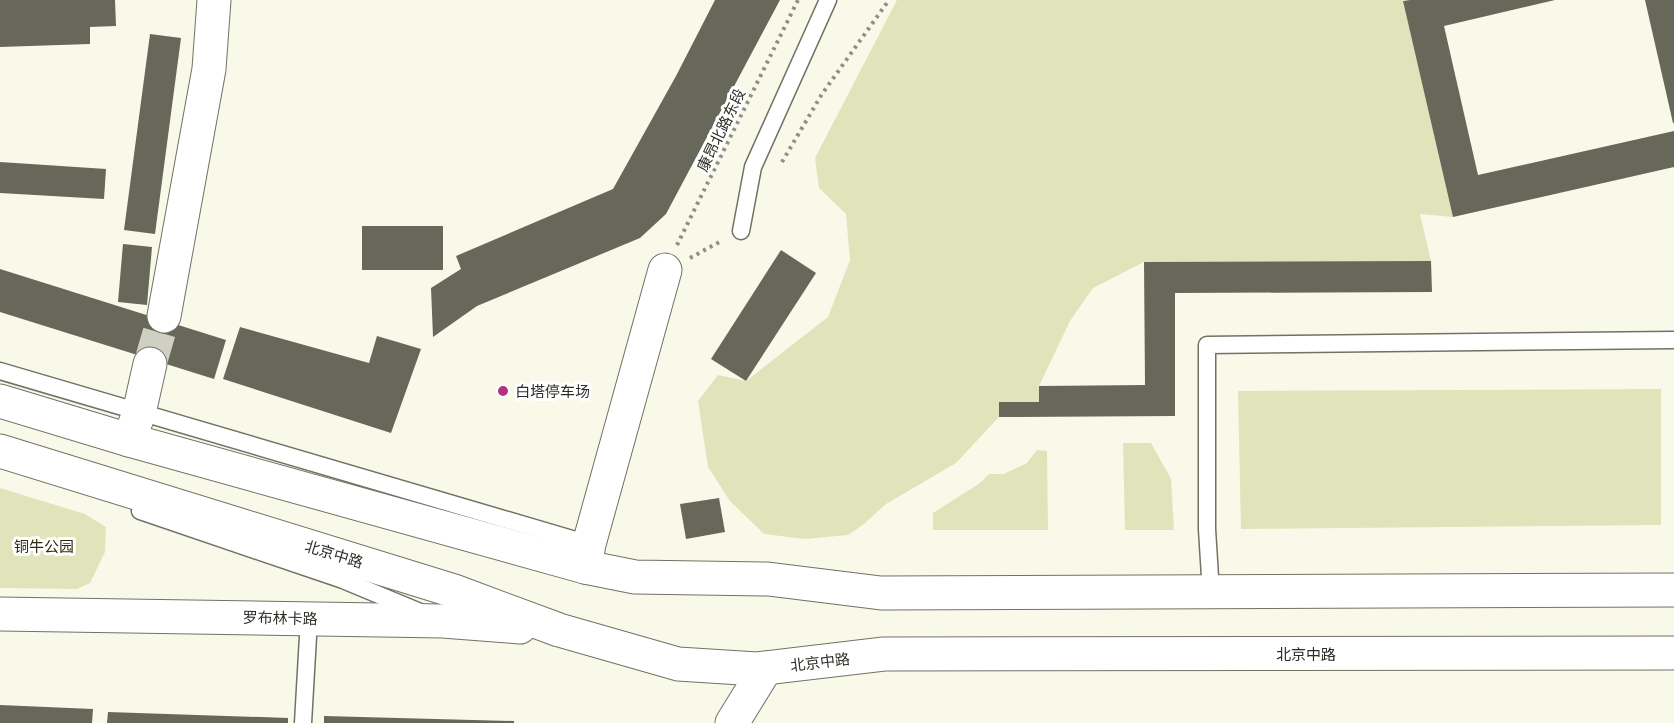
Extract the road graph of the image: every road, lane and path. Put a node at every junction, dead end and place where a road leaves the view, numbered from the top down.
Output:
1 (214, 0) edge
2 (798, 0) edge
3 (828, 0) edge
4 (741, 231) dead end
5 (665, 270) joint
6 (164, 315) tunnel mouth
7 (1674, 340) edge
8 (150, 364) tunnel mouth
9 (0, 371) edge
10 (0, 401) edge
11 (134, 427) junction
12 (0, 451) edge
13 (0, 468) edge
14 (587, 555) junction
15 (1674, 590) edge
16 (1211, 592) junction
17 (0, 614) edge
18 (309, 619) junction
19 (443, 621) junction
20 (559, 630) junction
21 (1674, 653) edge
22 (765, 668) junction
23 (303, 723) edge
24 (732, 723) edge

1 - 6 main road
2 - 5 path, 康昂北路东段
3 - 4 lane
5 - 14 main road
7 - 16 lane
8 - 11 main road
9 - 11 lane
10 - 11 main road
11 - 14 main road
12 - 20 main road, 北京中路
13 - 19 lane
14 - 16 main road
15 - 16 main road
17 - 18 main road, 罗布林卡路
18 - 19 main road, 罗布林卡路
18 - 23 lane
19 - 20 main road, 罗布林卡路
20 - 22 main road, 北京中路
21 - 22 main road, 北京中路
22 - 24 main road

